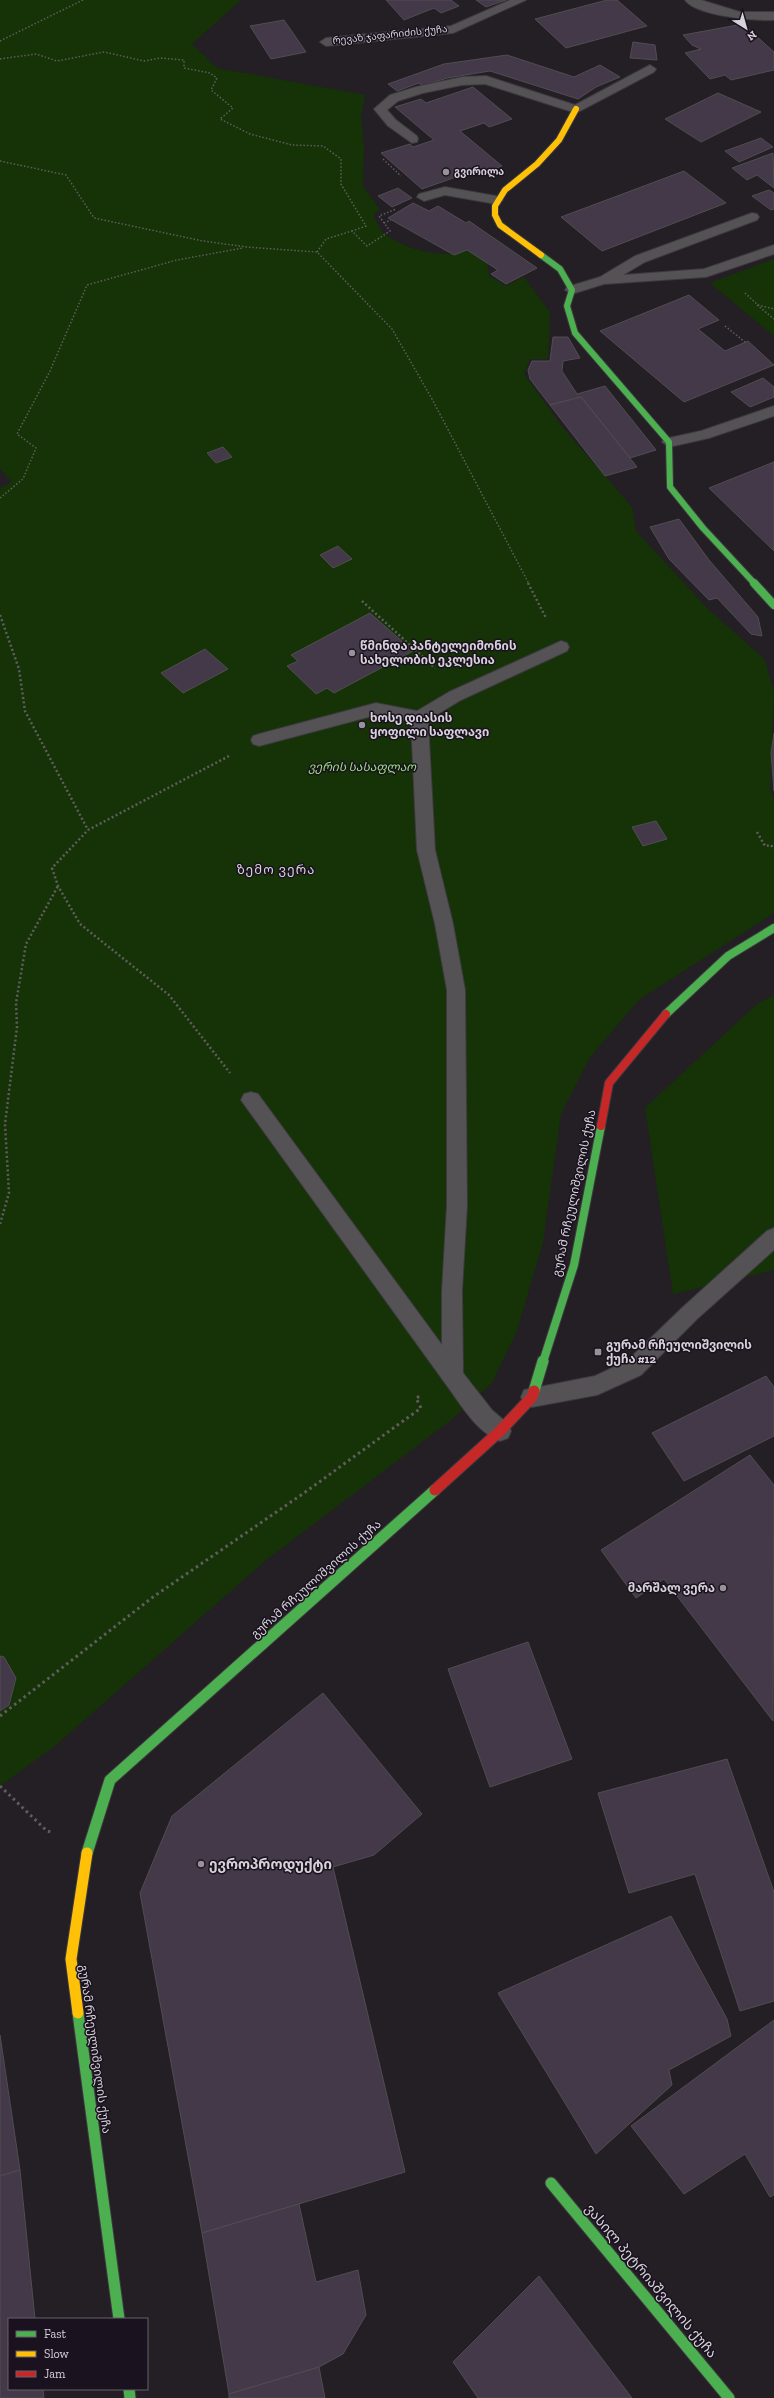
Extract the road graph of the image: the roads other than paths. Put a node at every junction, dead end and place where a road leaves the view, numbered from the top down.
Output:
1 (520, 0) edge
2 (691, 0) edge
3 (774, 16) edge
4 (326, 42) dead end
5 (650, 69) dead end
6 (576, 109) junction
7 (412, 139) dead end
8 (424, 197) dead end
9 (496, 200) junction
10 (752, 217) dead end
11 (774, 249) edge
12 (603, 280) junction
13 (572, 290) junction
14 (774, 411) edge
15 (669, 442) junction
16 (774, 606) edge
17 (561, 647) road end
18 (419, 717) junction
19 (259, 740) road end
20 (774, 928) edge
21 (251, 1100) road end
22 (774, 1237) edge
23 (452, 1376) junction
24 (532, 1397) junction
25 (500, 1432) junction
26 (551, 2182) dead end
27 (119, 2318) edge
28 (729, 2398) edge

1 - 4 lane, რევაზ ჯაფარიძის ქუჩა
2 - 3 lane
5 - 6 lane
6 - 7 lane
6 - 9 street
8 - 9 lane
9 - 13 street
10 - 12 lane
11 - 12 lane
12 - 13 lane
13 - 15 street
14 - 15 lane
15 - 16 street
17 - 18 lane
18 - 19 lane
18 - 23 lane
20 - 24 street, გურამ რჩეულიშვილის ქუჩა
21 - 23 lane
22 - 24 lane
23 - 25 lane
24 - 25 street, გურამ რჩეულიშვილის ქუჩა
25 - 27 street, გურამ რჩეულიშვილის ქუჩა
26 - 28 street, ვასილ პეტრიაშვილის ქუჩა

